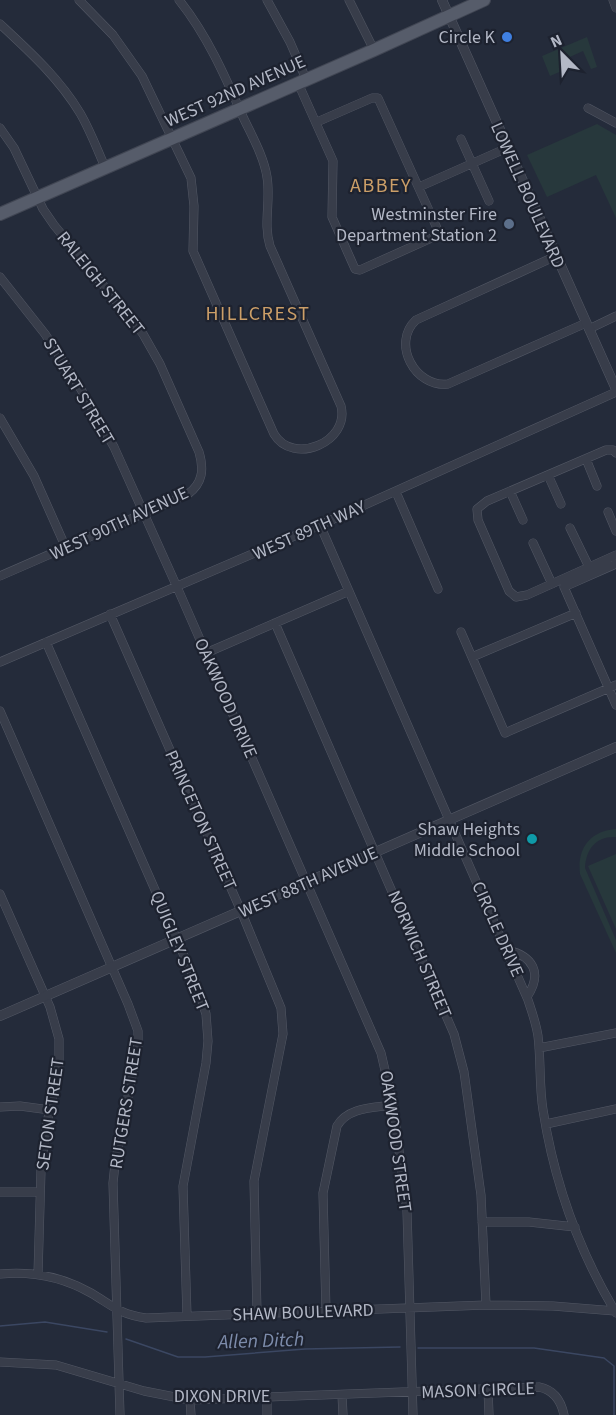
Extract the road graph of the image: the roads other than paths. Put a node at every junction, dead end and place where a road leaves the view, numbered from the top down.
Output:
1 (79, 0) edge
2 (179, 0) edge
3 (267, 0) edge
4 (349, 0) edge
5 (441, 0) edge
6 (484, 0) edge
7 (613, 0) edge
8 (616, 8) edge
9 (448, 16) junction
10 (0, 24) edge
11 (374, 50) junction
12 (302, 81) junction
13 (239, 108) junction
14 (588, 108) dead end
15 (317, 122) junction
16 (616, 123) edge
17 (0, 128) edge
18 (172, 138) junction
19 (461, 139) dead end
20 (507, 148) junction
21 (472, 164) junction
22 (105, 167) junction
23 (419, 187) junction
24 (38, 197) junction
25 (489, 201) dead end
26 (0, 214) edge
27 (556, 256) junction
28 (0, 277) edge
29 (616, 316) edge
30 (588, 326) junction
31 (616, 391) edge
32 (0, 418) edge
33 (195, 443) joint
34 (616, 453) edge
35 (586, 459) junction
36 (548, 475) junction
37 (597, 486) dead end
38 (510, 491) junction
39 (396, 492) junction
40 (561, 504) dead end
41 (608, 512) dead end
42 (144, 514) junction
43 (523, 520) dead end
44 (320, 525) junction
45 (570, 528) dead end
46 (616, 531) edge
47 (534, 543) dead end
48 (66, 548) junction
49 (616, 555) edge
50 (616, 564) edge
51 (589, 567) junction
52 (0, 576) edge
53 (552, 584) junction
54 (177, 587) junction
55 (438, 589) dead end
56 (349, 591) junction
57 (576, 613) junction
58 (110, 614) junction
59 (275, 622) junction
60 (461, 632) dead end
61 (46, 642) junction
62 (206, 652) junction
63 (472, 657) junction
64 (0, 662) edge
65 (612, 686) edge
66 (616, 705) edge
67 (0, 711) edge
68 (616, 747) edge
69 (449, 820) junction
70 (376, 852) junction
71 (306, 883) junction
72 (0, 894) edge
73 (241, 911) junction
74 (176, 939) junction
75 (507, 950) junction
76 (112, 967) junction
77 (44, 996) junction
78 (527, 997) junction
79 (0, 1016) edge
80 (616, 1033) edge
81 (538, 1048) junction
82 (393, 1105) junction
83 (0, 1107) edge
84 (616, 1109) edge
85 (50, 1110) junction
86 (546, 1124) junction
87 (0, 1192) edge
88 (40, 1192) junction
89 (482, 1222) junction
90 (574, 1227) junction
91 (0, 1274) edge
92 (38, 1274) junction
93 (486, 1305) junction
94 (410, 1308) junction
95 (116, 1310) junction
96 (326, 1311) junction
97 (616, 1312) edge
98 (257, 1313) junction
99 (187, 1316) junction
100 (0, 1362) edge
101 (119, 1383) junction
102 (488, 1389) junction
103 (413, 1392) junction
104 (342, 1395) junction
105 (267, 1397) junction
106 (190, 1400) junction
107 (120, 1415) edge
108 (191, 1415) edge
109 (267, 1415) edge
110 (343, 1415) edge
111 (413, 1415) edge
112 (489, 1415) edge
113 (564, 1415) edge

1 - 18 street
2 - 13 street
3 - 12 street
4 - 11 street
5 - 9 street, LOWELL BOULEVARD
6 - 9 main road, WEST 92ND AVENUE
7 - 8 street
9 - 11 main road, WEST 92ND AVENUE
9 - 20 street, LOWELL BOULEVARD
10 - 22 street
11 - 12 main road, WEST 92ND AVENUE
12 - 13 main road, WEST 92ND AVENUE
12 - 15 street
13 - 18 main road, WEST 92ND AVENUE
13 - 18 street
14 - 16 street
15 - 23 street
15 - 23 street
17 - 24 street, RALEIGH STREET
18 - 22 main road, WEST 92ND AVENUE
19 - 21 street
20 - 21 street
20 - 27 street, LOWELL BOULEVARD
21 - 23 street
21 - 25 street
22 - 24 main road, WEST 92ND AVENUE
24 - 26 main road, WEST 92ND AVENUE
24 - 33 street, RALEIGH STREET
27 - 30 street, LOWELL BOULEVARD
27 - 30 street
28 - 42 street, STUART STREET
29 - 30 street
30 - 31 street, LOWELL BOULEVARD
31 - 39 street, WEST 89TH WAY
32 - 48 street
33 - 42 street, WEST 90TH AVENUE
34 - 35 street
35 - 36 street
35 - 37 street
36 - 38 street
36 - 40 street
38 - 43 street
38 - 53 street
39 - 44 street, WEST 89TH WAY
39 - 55 street
41 - 46 street
42 - 48 street, WEST 90TH AVENUE
42 - 54 street, OAKWOOD DRIVE
44 - 54 street, WEST 89TH WAY
44 - 56 street, CIRCLE DRIVE
45 - 51 street
47 - 53 street
48 - 52 street, WEST 90TH AVENUE
49 - 51 street
50 - 57 street
51 - 53 street
54 - 58 street, WEST 89TH WAY
54 - 62 street, OAKWOOD DRIVE
56 - 59 street
56 - 69 street, CIRCLE DRIVE
57 - 63 street
57 - 65 street
58 - 61 street, WEST 89TH WAY
58 - 73 street, PRINCETON STREET
59 - 62 street
59 - 70 street, NORWICH STREET
60 - 63 street
61 - 64 street, WEST 89TH WAY
61 - 74 street, QUIGLEY STREET
62 - 71 street, OAKWOOD DRIVE
63 - 65 street
65 - 66 street
67 - 76 street, RUTGERS STREET
68 - 69 street, WEST 88TH AVENUE
69 - 70 street, WEST 88TH AVENUE
69 - 75 street, CIRCLE DRIVE
70 - 71 street, WEST 88TH AVENUE
70 - 89 street, NORWICH STREET
71 - 73 street, WEST 88TH AVENUE
71 - 82 street, OAKWOOD STREET
72 - 77 street, SETON STREET
73 - 74 street, WEST 88TH AVENUE
73 - 98 street, PRINCETON STREET
74 - 76 street, WEST 88TH AVENUE
74 - 99 street, QUIGLEY STREET
75 - 78 street, CIRCLE DRIVE
75 - 78 street
76 - 77 street, WEST 88TH AVENUE
76 - 95 street, RUTGERS STREET
77 - 79 street, WEST 88TH AVENUE
77 - 85 street, SETON STREET
78 - 81 street, CIRCLE DRIVE
80 - 81 street
81 - 86 street, CIRCLE DRIVE
82 - 94 street, OAKWOOD STREET
82 - 96 street
83 - 85 street
84 - 86 street
85 - 88 street, SETON STREET
86 - 90 street, CIRCLE DRIVE
87 - 88 street
88 - 92 street, SETON STREET
89 - 90 street
89 - 93 street, NORWICH STREET
90 - 97 street, CIRCLE DRIVE
91 - 92 street, SHAW BOULEVARD
92 - 95 street, SHAW BOULEVARD
93 - 94 street, SHAW BOULEVARD
93 - 97 street, SHAW BOULEVARD
94 - 96 street, SHAW BOULEVARD
94 - 103 street, OAKWOOD STREET
95 - 99 street, SHAW BOULEVARD
95 - 101 street, RUTGERS STREET
96 - 98 street, SHAW BOULEVARD
98 - 99 street, SHAW BOULEVARD
100 - 101 street, DIXON DRIVE
101 - 106 street, DIXON DRIVE
101 - 107 street, RUTGERS STREET
102 - 103 street, MASON CIRCLE
102 - 112 street
102 - 113 street, MASON CIRCLE
103 - 104 street, DIXON DRIVE
103 - 111 street, OAKWOOD STREET
104 - 105 street, DIXON DRIVE
104 - 110 street
105 - 106 street, DIXON DRIVE
105 - 109 street
106 - 108 street

